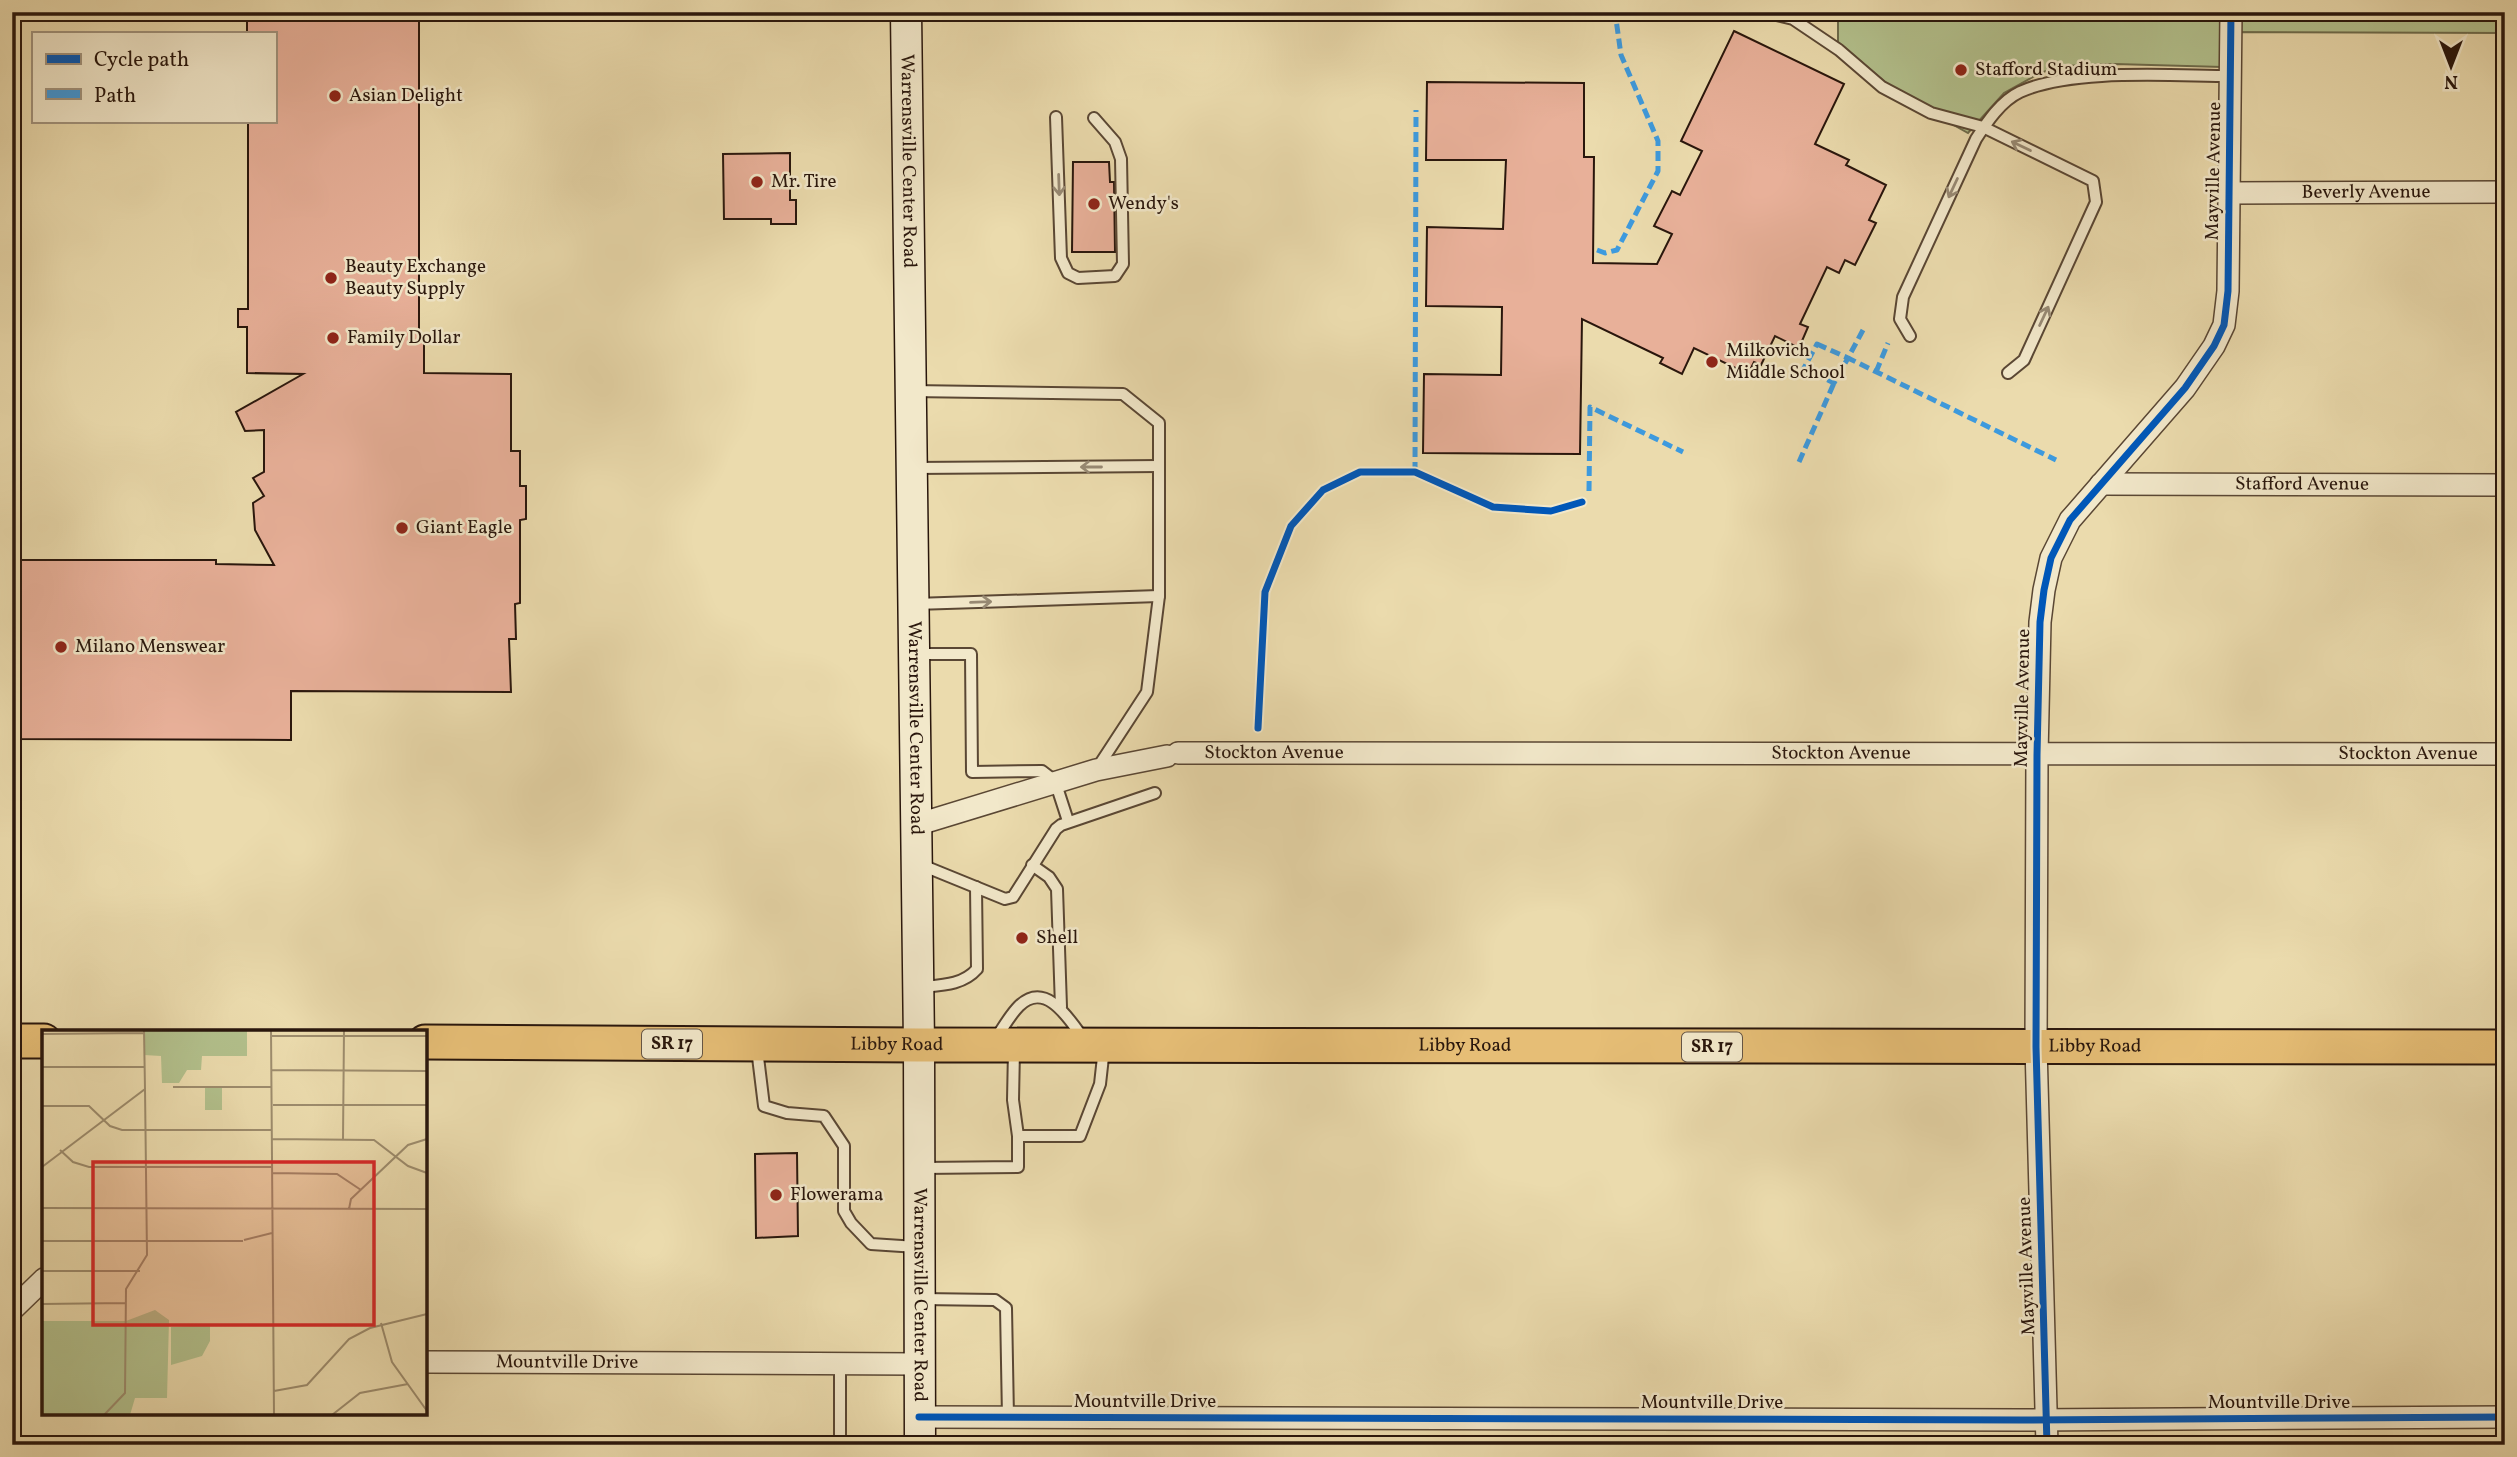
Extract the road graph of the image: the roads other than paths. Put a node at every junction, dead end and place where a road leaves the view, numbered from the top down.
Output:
1 (906, 12) edge
2 (1764, 12) edge
3 (2231, 12) edge
4 (2231, 76) junction
5 (1056, 117) dead end
6 (1094, 118) dead end
7 (1983, 127) junction
8 (2505, 192) edge
9 (2230, 193) junction
10 (1910, 336) dead end
11 (2008, 373) dead end
12 (911, 391) junction
13 (1159, 466) junction
14 (911, 468) junction
15 (2101, 484) junction
16 (2505, 485) edge
17 (1159, 596) junction
18 (912, 604) junction
19 (913, 654) junction
20 (2505, 754) edge
21 (2037, 755) junction
22 (1096, 770) junction
23 (1055, 781) junction
24 (1155, 793) dead end
25 (1069, 821) junction
26 (916, 825) junction
27 (916, 863) junction
28 (1032, 865) junction
29 (976, 887) junction
30 (918, 987) junction
31 (1061, 1007) junction
32 (12, 1041) edge
33 (42, 1041) edge
34 (427, 1042) edge
35 (757, 1044) junction
36 (919, 1045) junction
37 (1002, 1045) junction
38 (1097, 1046) junction
39 (2036, 1048) junction
40 (2505, 1048) edge
41 (1018, 1136) junction
42 (919, 1168) junction
43 (919, 1247) junction
44 (42, 1281) edge
45 (919, 1299) junction
46 (12, 1310) edge
47 (427, 1362) edge
48 (839, 1364) junction
49 (919, 1364) junction
50 (1008, 1417) junction
51 (2505, 1417) edge
52 (2047, 1420) junction
53 (920, 1431) edge
54 (840, 1445) edge
55 (2047, 1445) edge

1 - 12 main road, Warrensville Center Road
2 - 7 lane
3 - 4 street, Mayville Avenue
4 - 7 lane
4 - 9 street, Mayville Avenue
5 -> 6 lane
7 -> 10 lane
11 -> 7 lane
8 - 9 street, Beverly Avenue
9 - 15 street, Mayville Avenue
12 - 13 lane
12 - 14 main road, Warrensville Center Road
13 -> 14 lane
13 - 17 lane
14 - 18 main road, Warrensville Center Road
15 - 16 street, Stafford Avenue
15 - 21 street, Mayville Avenue
18 -> 17 lane
17 - 22 lane
18 - 19 main road, Warrensville Center Road
19 - 23 lane
19 - 26 main road, Warrensville Center Road
20 - 21 street, Stockton Avenue
21 - 22 street, Stockton Avenue
21 - 39 street, Mayville Avenue
22 - 23 street, Stockton Avenue
23 - 25 lane
23 - 26 street, Stockton Avenue
24 - 25 lane
25 - 28 lane
26 - 27 main road, Warrensville Center Road
27 - 29 lane
27 - 30 main road, Warrensville Center Road
28 - 29 lane
28 - 31 lane
29 - 30 lane
30 - 36 main road, Warrensville Center Road
31 - 37 lane
31 - 38 lane
32 - 33 main road
34 - 35 main road, Libby Road / SR 17
35 - 36 main road, Libby Road / SR 17
35 - 43 lane
36 - 37 main road, Libby Road / SR 17
36 - 42 main road, Warrensville Center Road
37 - 38 main road, Libby Road / SR 17
37 - 41 lane
38 - 39 main road, Libby Road / SR 17
38 - 41 lane
39 - 40 main road, Libby Road / SR 17
39 - 52 street, Mayville Avenue
41 - 42 lane
42 - 43 main road, Warrensville Center Road
43 - 45 main road, Warrensville Center Road
44 - 46 street
45 - 49 main road, Warrensville Center Road
45 - 50 lane
47 - 48 street, Mountville Drive
48 - 49 street, Mountville Drive
48 - 54 lane
49 - 53 main road, Warrensville Center Road
50 - 52 street, Mountville Drive
50 - 53 street, Mountville Drive
51 - 52 street, Mountville Drive
52 - 55 street, Mayville Avenue

